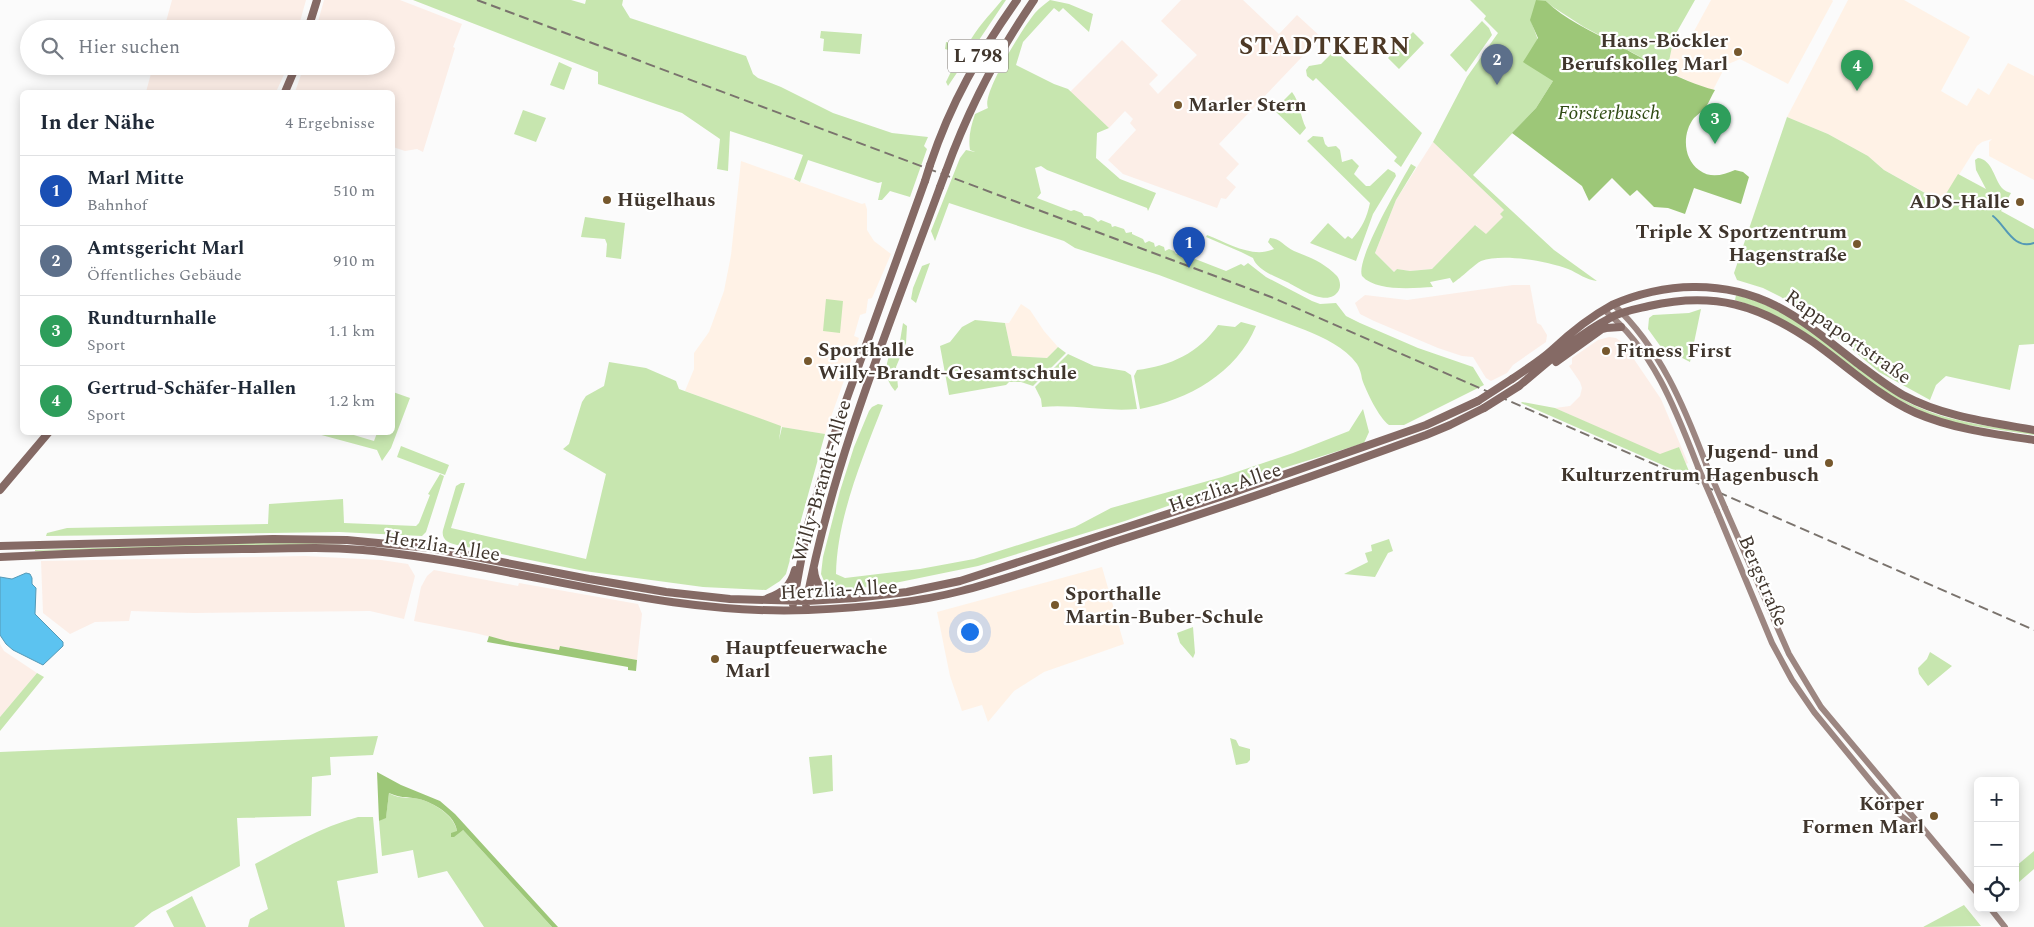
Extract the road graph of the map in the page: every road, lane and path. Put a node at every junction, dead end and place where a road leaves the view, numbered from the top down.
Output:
1 (316, 0) edge
2 (1017, 0) edge
3 (1034, 0) edge
4 (310, 20) edge
5 (292, 75) edge
6 (286, 90) edge
7 (1614, 304) junction
8 (1604, 310) junction
9 (1622, 312) junction
10 (1612, 316) junction
11 (1621, 327) junction
12 (1519, 386) junction
13 (2034, 430) edge
14 (46, 435) edge
15 (2034, 440) edge
16 (0, 490) edge
17 (806, 536) junction
18 (0, 546) edge
19 (0, 557) edge
20 (814, 560) junction
21 (855, 598) junction
22 (764, 600) junction
23 (794, 600) junction
24 (807, 601) junction
25 (792, 611) junction
26 (805, 611) junction
27 (1932, 840) junction
28 (1974, 889) edge
29 (1993, 912) edge
30 (2005, 927) edge

1 - 4 main road
2 - 17 main road, Willy-Brandt-Allee / L 798, bridge
3 - 20 main road, Willy-Brandt-Allee / L 798, bridge
5 - 6 main road
7 - 8 main road, Herzlia-Allee
7 - 9 main road, Bergstraße
7 - 13 main road, Rappaportstraße
8 - 10 main road, Bergstraße
8 - 21 main road, Herzlia-Allee, bridge
9 - 10 main road, Herzlia-Allee
9 - 15 main road, Rappaportstraße
9 - 27 main road, Bergstraße, bridge
10 - 11 main road, Bergstraße
10 - 12 main road, Herzlia-Allee
11 - 12 main road
11 - 27 main road, Bergstraße, bridge
12 - 26 main road, Herzlia-Allee, bridge
14 - 16 main road
17 - 22 main road
17 - 23 main road, Willy-Brandt-Allee
18 - 22 main road, Herzlia-Allee
19 - 25 main road, Herzlia-Allee
20 - 21 main road
20 - 24 main road, Willy-Brandt-Allee
21 - 24 main road, Herzlia-Allee
22 - 23 main road, Herzlia-Allee
23 - 24 main road, Herzlia-Allee
23 - 25 main road, Willy-Brandt-Allee
24 - 26 main road, Willy-Brandt-Allee
25 - 26 main road, Herzlia-Allee
27 - 28 main road, Bergstraße
29 - 30 main road

